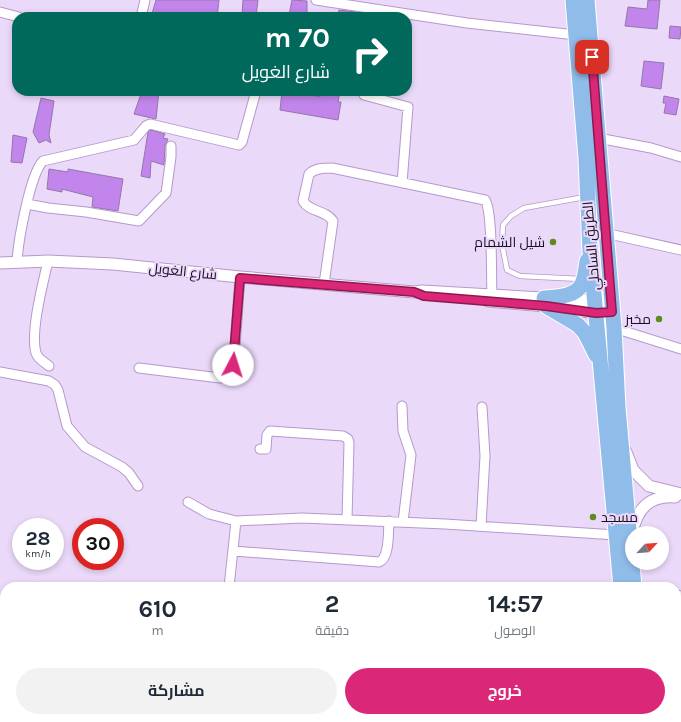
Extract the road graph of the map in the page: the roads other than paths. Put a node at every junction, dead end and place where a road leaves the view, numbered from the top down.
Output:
1 (145, 0) edge
2 (316, 0) edge
3 (573, 0) edge
4 (587, 0) edge
5 (0, 12) edge
6 (142, 12) edge
7 (395, 12) edge
8 (12, 15) edge
9 (412, 15) edge
10 (576, 35) junction
11 (255, 96) edge
12 (368, 96) edge
13 (598, 138) junction
14 (171, 146) dead end
15 (681, 157) edge
16 (402, 183) junction
17 (587, 196) junction
18 (27, 204) junction
19 (605, 233) junction
20 (590, 250) junction
21 (681, 250) edge
22 (48, 261) junction
23 (17, 262) junction
24 (0, 264) edge
25 (240, 278) junction
26 (584, 279) junction
27 (324, 284) junction
28 (414, 292) junction
29 (492, 295) junction
30 (545, 302) junction
31 (612, 306) junction
32 (596, 307) junction
33 (614, 328) junction
34 (681, 349) edge
35 (49, 366) dead end
36 (601, 366) junction
37 (139, 368) dead end
38 (0, 372) edge
39 (402, 406) dead end
40 (482, 407) dead end
41 (622, 440) junction
42 (260, 449) dead end
43 (138, 486) dead end
44 (681, 495) edge
45 (188, 502) dead end
46 (347, 520) junction
47 (236, 521) junction
48 (389, 522) junction
49 (403, 522) junction
50 (481, 526) junction
51 (630, 526) edge
52 (633, 526) edge
53 (616, 535) junction
54 (233, 551) junction
55 (633, 570) edge
56 (230, 582) edge
57 (621, 582) edge
58 (634, 582) edge

1 - 6 street
2 - 7 street
3 - 10 highway, الطريق الساحلي
4 - 13 highway, الطريق الساحلي
5 - 8 street
9 - 10 street
10 - 17 highway, الطريق الساحلي
11 - 18 street
12 - 16 street
13 - 15 street
13 - 19 highway, الطريق الساحلي
14 - 18 street
16 - 27 street
16 - 29 street
17 - 20 highway, الطريق الساحلي
17 - 26 lane
18 - 23 street
19 - 21 street
19 - 31 highway, الطريق الساحلي
20 - 26 highway
20 - 32 highway, الطريق الساحلي
22 - 23 street, شارع الغويل
22 - 25 street, شارع الغويل
22 - 35 street
23 - 24 street, شارع الغويل
25 - 27 street, شارع الغويل
25 - 37 street
26 - 30 highway
27 - 28 street, شارع الغويل
28 - 29 street, شارع الغويل
28 - 30 street, شارع الغويل
29 - 30 street, شارع الغويل
30 - 32 street, شارع الغويل
30 - 36 highway
31 - 32 street, شارع الغويل
31 - 33 highway, الطريق الساحلي
32 - 36 highway, الطريق الساحلي
33 - 34 street
33 - 41 highway, الطريق الساحلي
36 - 53 highway, الطريق الساحلي
38 - 43 street
39 - 49 street
40 - 50 street
41 - 44 street
41 - 51 highway, الطريق الساحلي
42 - 46 street
44 - 52 street
45 - 47 street
46 - 47 street
46 - 48 street
47 - 54 street
48 - 49 street
48 - 54 street
49 - 50 street
50 - 53 street
53 - 57 highway, الطريق الساحلي
54 - 56 street
55 - 58 highway, الطريق الساحلي

